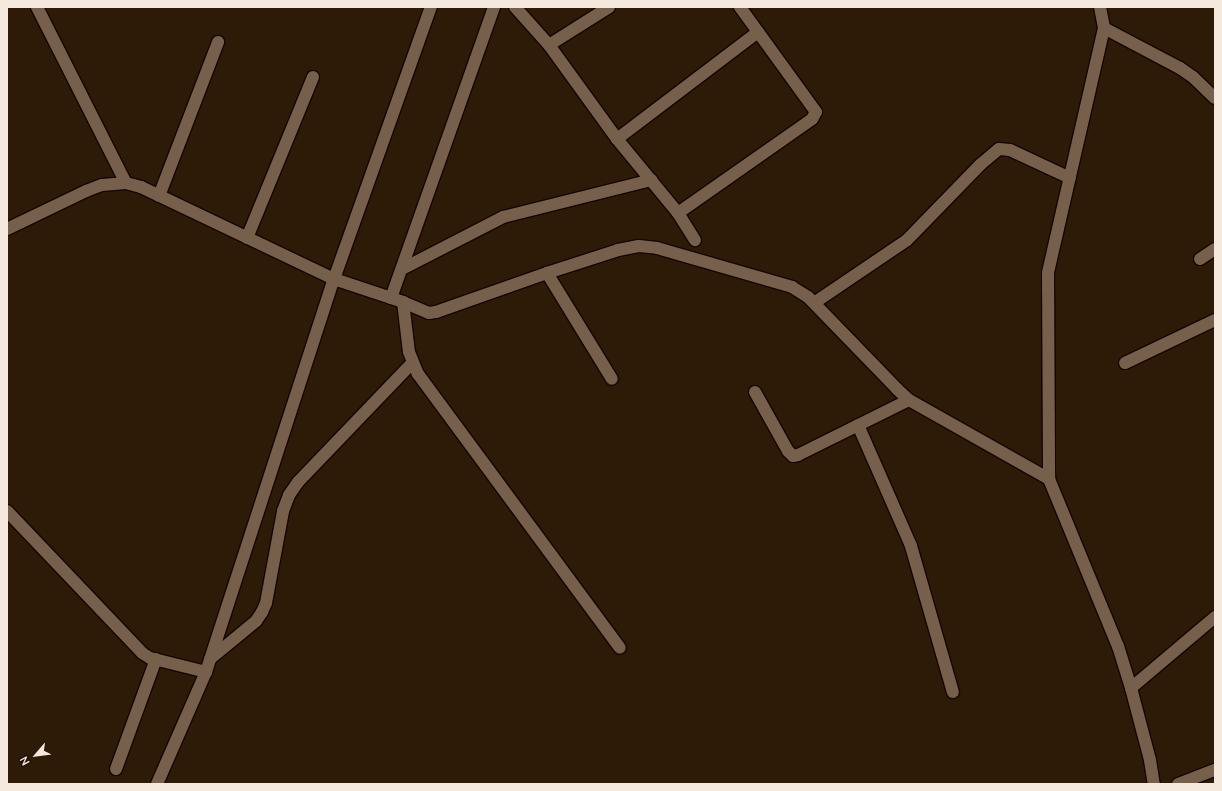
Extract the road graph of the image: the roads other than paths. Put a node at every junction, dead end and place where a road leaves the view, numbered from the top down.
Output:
1 (37, 7) edge
2 (431, 7) edge
3 (494, 7) edge
4 (515, 7) edge
5 (609, 7) edge
6 (740, 7) edge
7 (1100, 7) edge
8 (1104, 28) junction
9 (758, 32) junction
10 (218, 42) dead end
11 (549, 45) junction
12 (314, 77) dead end
13 (1215, 98) edge
14 (618, 139) junction
15 (1070, 178) junction
16 (651, 180) junction
17 (126, 183) junction
18 (159, 196) junction
19 (678, 213) junction
20 (7, 229) edge
21 (247, 238) junction
22 (695, 240) dead end
23 (1215, 250) edge
24 (1200, 259) dead end
25 (402, 268) junction
26 (547, 273) junction
27 (334, 279) junction
28 (397, 300) junction
29 (814, 303) junction
30 (1215, 320) edge
31 (412, 363) junction
32 (1125, 363) dead end
33 (612, 379) dead end
34 (755, 392) dead end
35 (909, 400) junction
36 (858, 425) junction
37 (1049, 479) junction
38 (7, 510) edge
39 (1215, 617) edge
40 (620, 648) dead end
41 (156, 659) junction
42 (210, 659) junction
43 (206, 672) junction
44 (1131, 688) junction
45 (953, 692) dead end
46 (116, 769) dead end
47 (1215, 770) edge
48 (157, 784) edge
49 (1154, 784) edge
50 (1178, 784) edge

1 - 17 street
2 - 27 street
3 - 25 street
4 - 11 street
5 - 11 street
6 - 9 street
7 - 8 street
8 - 13 street
8 - 15 street
9 - 14 street
9 - 19 street
10 - 18 street
11 - 14 street
12 - 21 street
14 - 16 street
15 - 29 street
15 - 37 street
16 - 19 street
16 - 25 street
17 - 18 street
17 - 20 street
18 - 21 street
19 - 22 street
21 - 27 street
23 - 24 street
25 - 28 street
26 - 28 street
26 - 29 street
26 - 33 street
27 - 28 street
27 - 42 street
28 - 31 street
29 - 35 street
30 - 32 street
31 - 40 street
31 - 42 street
34 - 36 street
35 - 36 street
35 - 37 street
36 - 45 street
37 - 44 street
38 - 41 street
39 - 44 street
41 - 43 street
41 - 46 street
42 - 43 street
43 - 48 street
44 - 49 street
47 - 50 street

